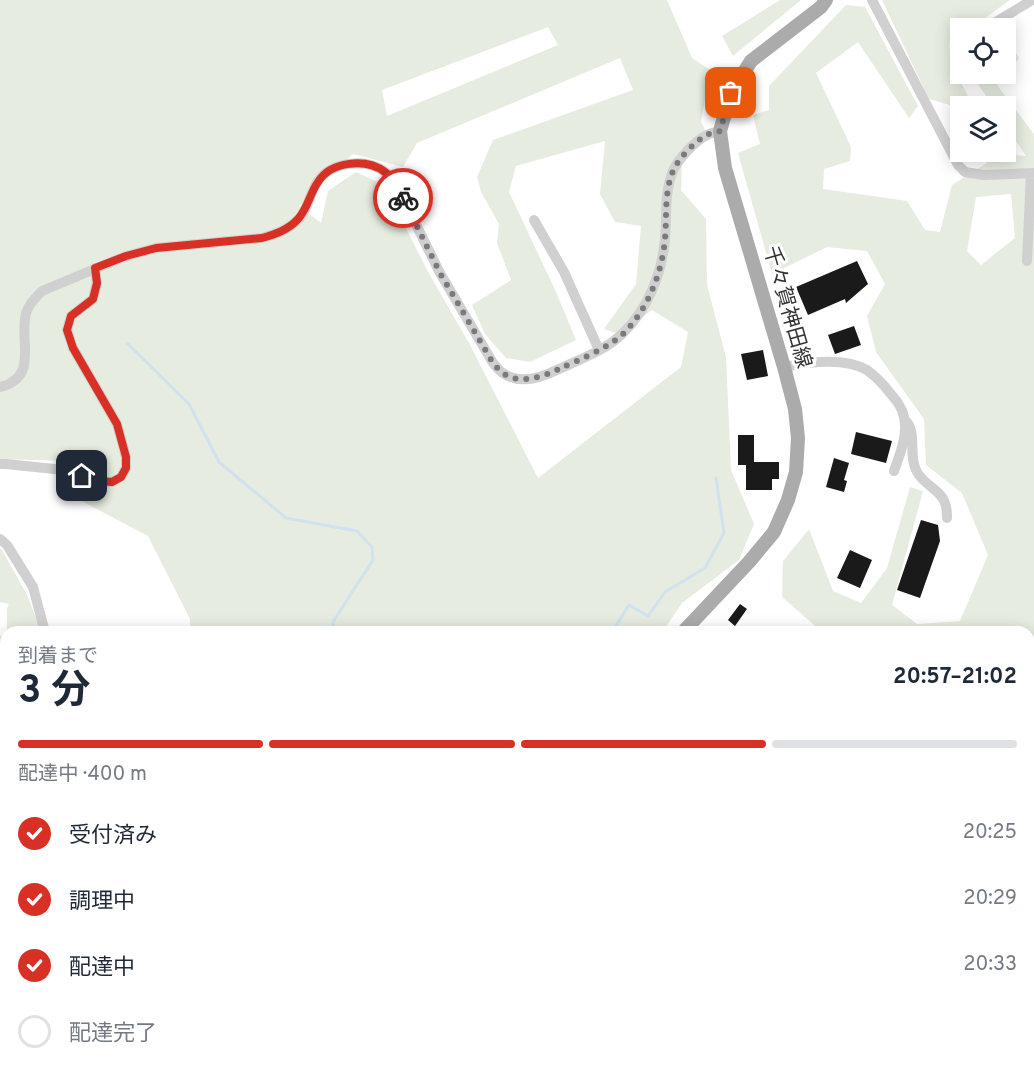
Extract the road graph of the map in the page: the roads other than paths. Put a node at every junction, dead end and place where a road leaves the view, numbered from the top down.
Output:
1 (826, 0) edge
2 (872, 0) edge
3 (1032, 0) edge
4 (1002, 18) edge
5 (720, 131) junction
6 (1033, 173) edge
7 (534, 220) dead end
8 (1027, 261) dead end
9 (95, 268) junction
10 (599, 350) junction
11 (784, 367) junction
12 (0, 387) edge
13 (905, 419) junction
14 (0, 464) edge
15 (894, 471) dead end
16 (947, 518) dead end
17 (0, 538) edge
18 (43, 626) edge
19 (689, 626) edge

1 - 5 main road, 千々賀神田線
2 - 6 street
3 - 4 street
5 - 10 street
5 - 11 main road, 千々賀神田線
6 - 8 street
7 - 10 street
9 - 10 street
9 - 12 street
9 - 14 street
11 - 13 street
11 - 19 main road, 千々賀神田線
13 - 15 street
13 - 16 street
17 - 18 street

